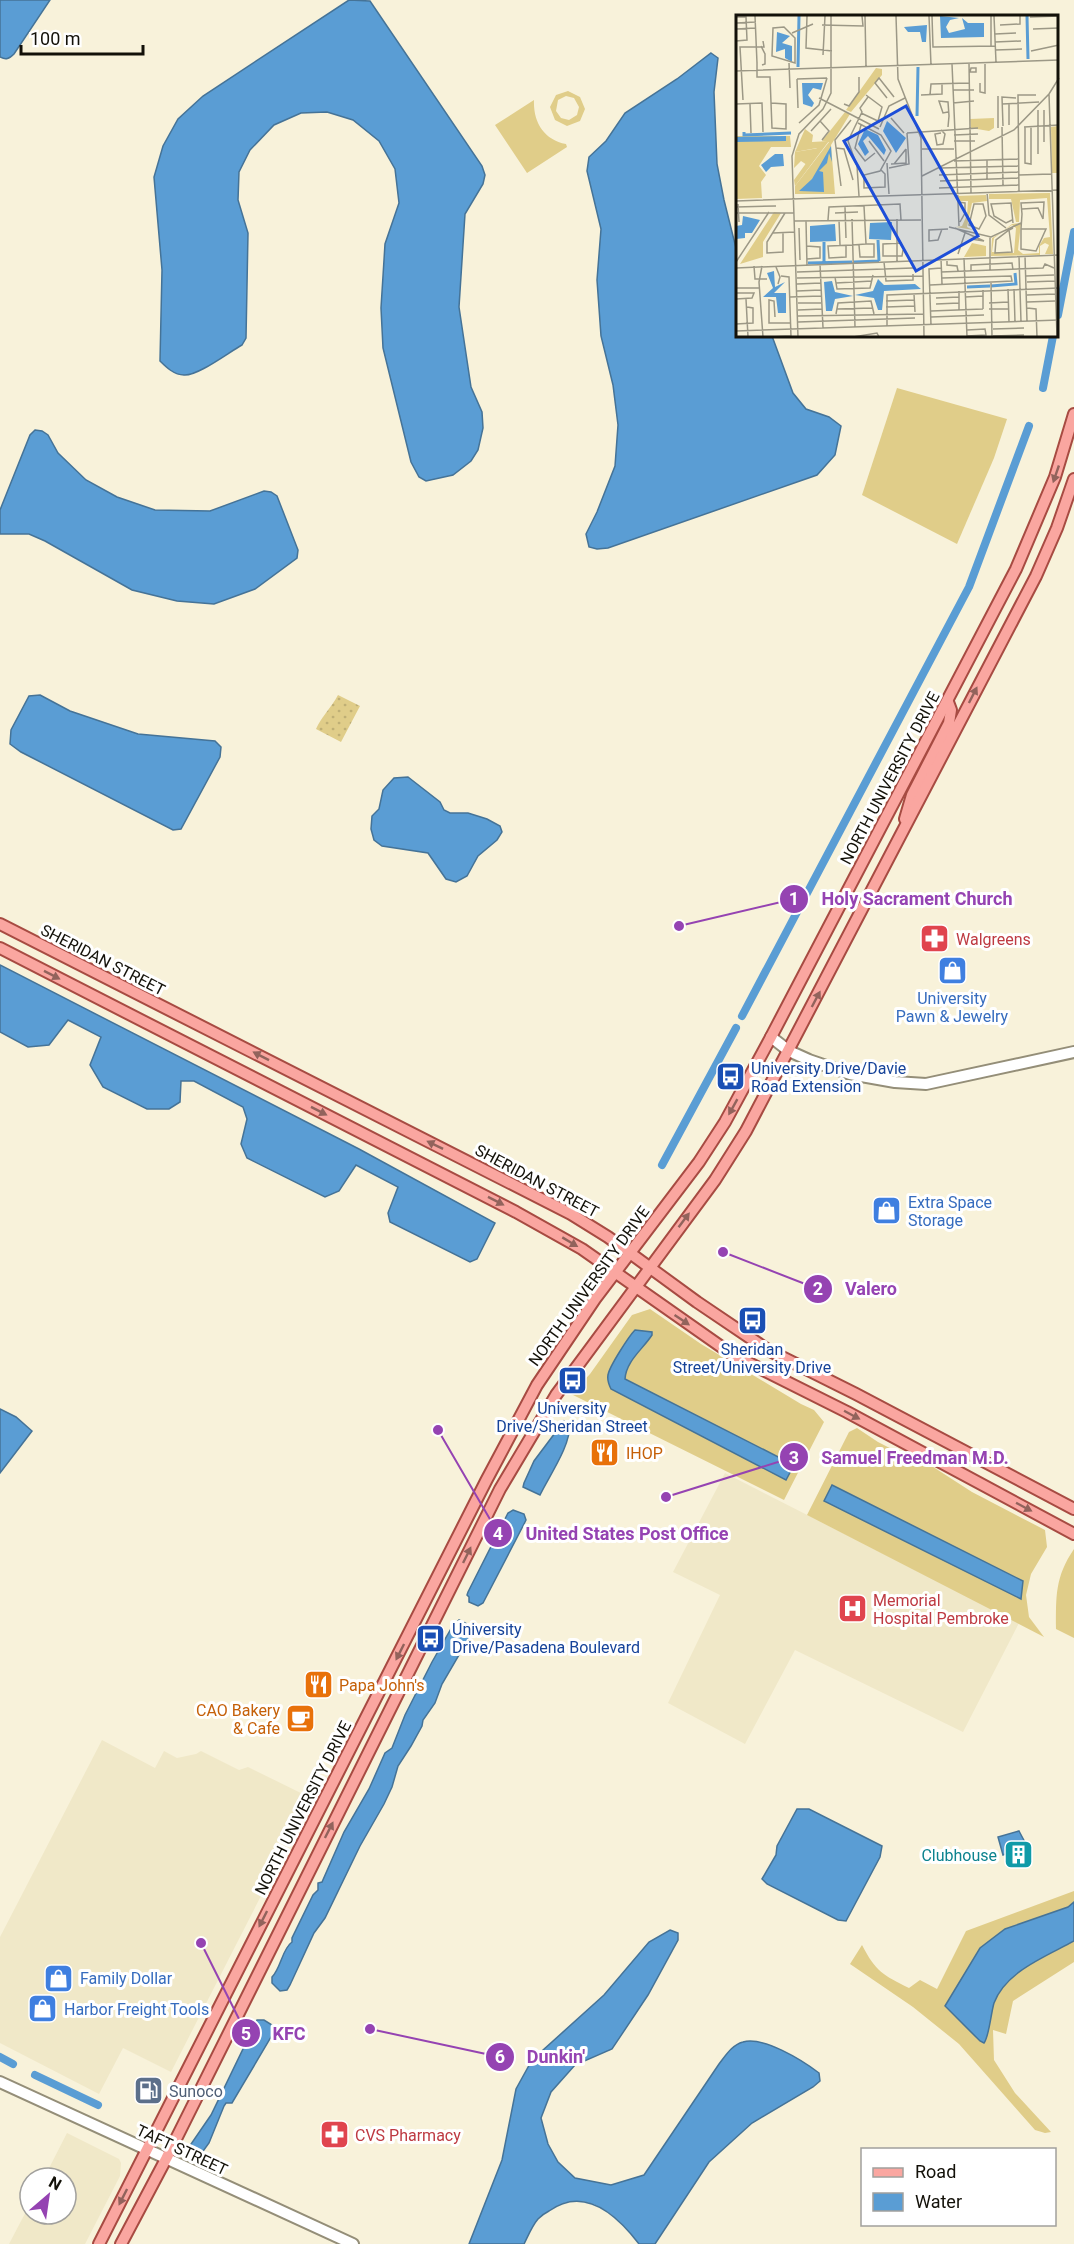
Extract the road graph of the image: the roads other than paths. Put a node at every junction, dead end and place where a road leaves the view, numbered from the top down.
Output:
1 (1074, 414) edge
2 (1074, 479) edge
3 (948, 702) junction
4 (904, 829) junction
5 (0, 924) edge
6 (0, 948) edge
7 (771, 1037) junction
8 (789, 1051) junction
9 (1074, 1052) edge
10 (630, 1253) junction
11 (649, 1267) junction
12 (615, 1273) junction
13 (634, 1287) junction
14 (1074, 1509) edge
15 (1074, 1534) edge
16 (0, 2082) edge
17 (147, 2150) junction
18 (166, 2159) junction
19 (99, 2244) edge
20 (121, 2244) edge
21 (353, 2244) edge

1 -> 3 main road, NORTH UNIVERSITY DRIVE
4 -> 2 main road, NORTH UNIVERSITY DRIVE
3 - 4 main road
3 - 7 main road, NORTH UNIVERSITY DRIVE
8 -> 4 main road, NORTH UNIVERSITY DRIVE
10 -> 5 main road, SHERIDAN STREET
6 -> 12 main road
7 - 8 street
7 -> 10 main road, NORTH UNIVERSITY DRIVE
8 - 9 street
11 -> 8 main road, NORTH UNIVERSITY DRIVE
10 - 11 main road, SHERIDAN STREET
10 - 12 main road, NORTH UNIVERSITY DRIVE
11 - 13 main road, NORTH UNIVERSITY DRIVE
11 - 14 main road, SHERIDAN STREET
12 - 13 main road
12 -> 17 main road, NORTH UNIVERSITY DRIVE
13 -> 15 main road
18 -> 13 main road, NORTH UNIVERSITY DRIVE
16 - 17 street, TAFT STREET
17 - 18 street, TAFT STREET
17 -> 19 main road, NORTH UNIVERSITY DRIVE
18 - 20 main road, NORTH UNIVERSITY DRIVE
18 - 21 street, TAFT STREET

